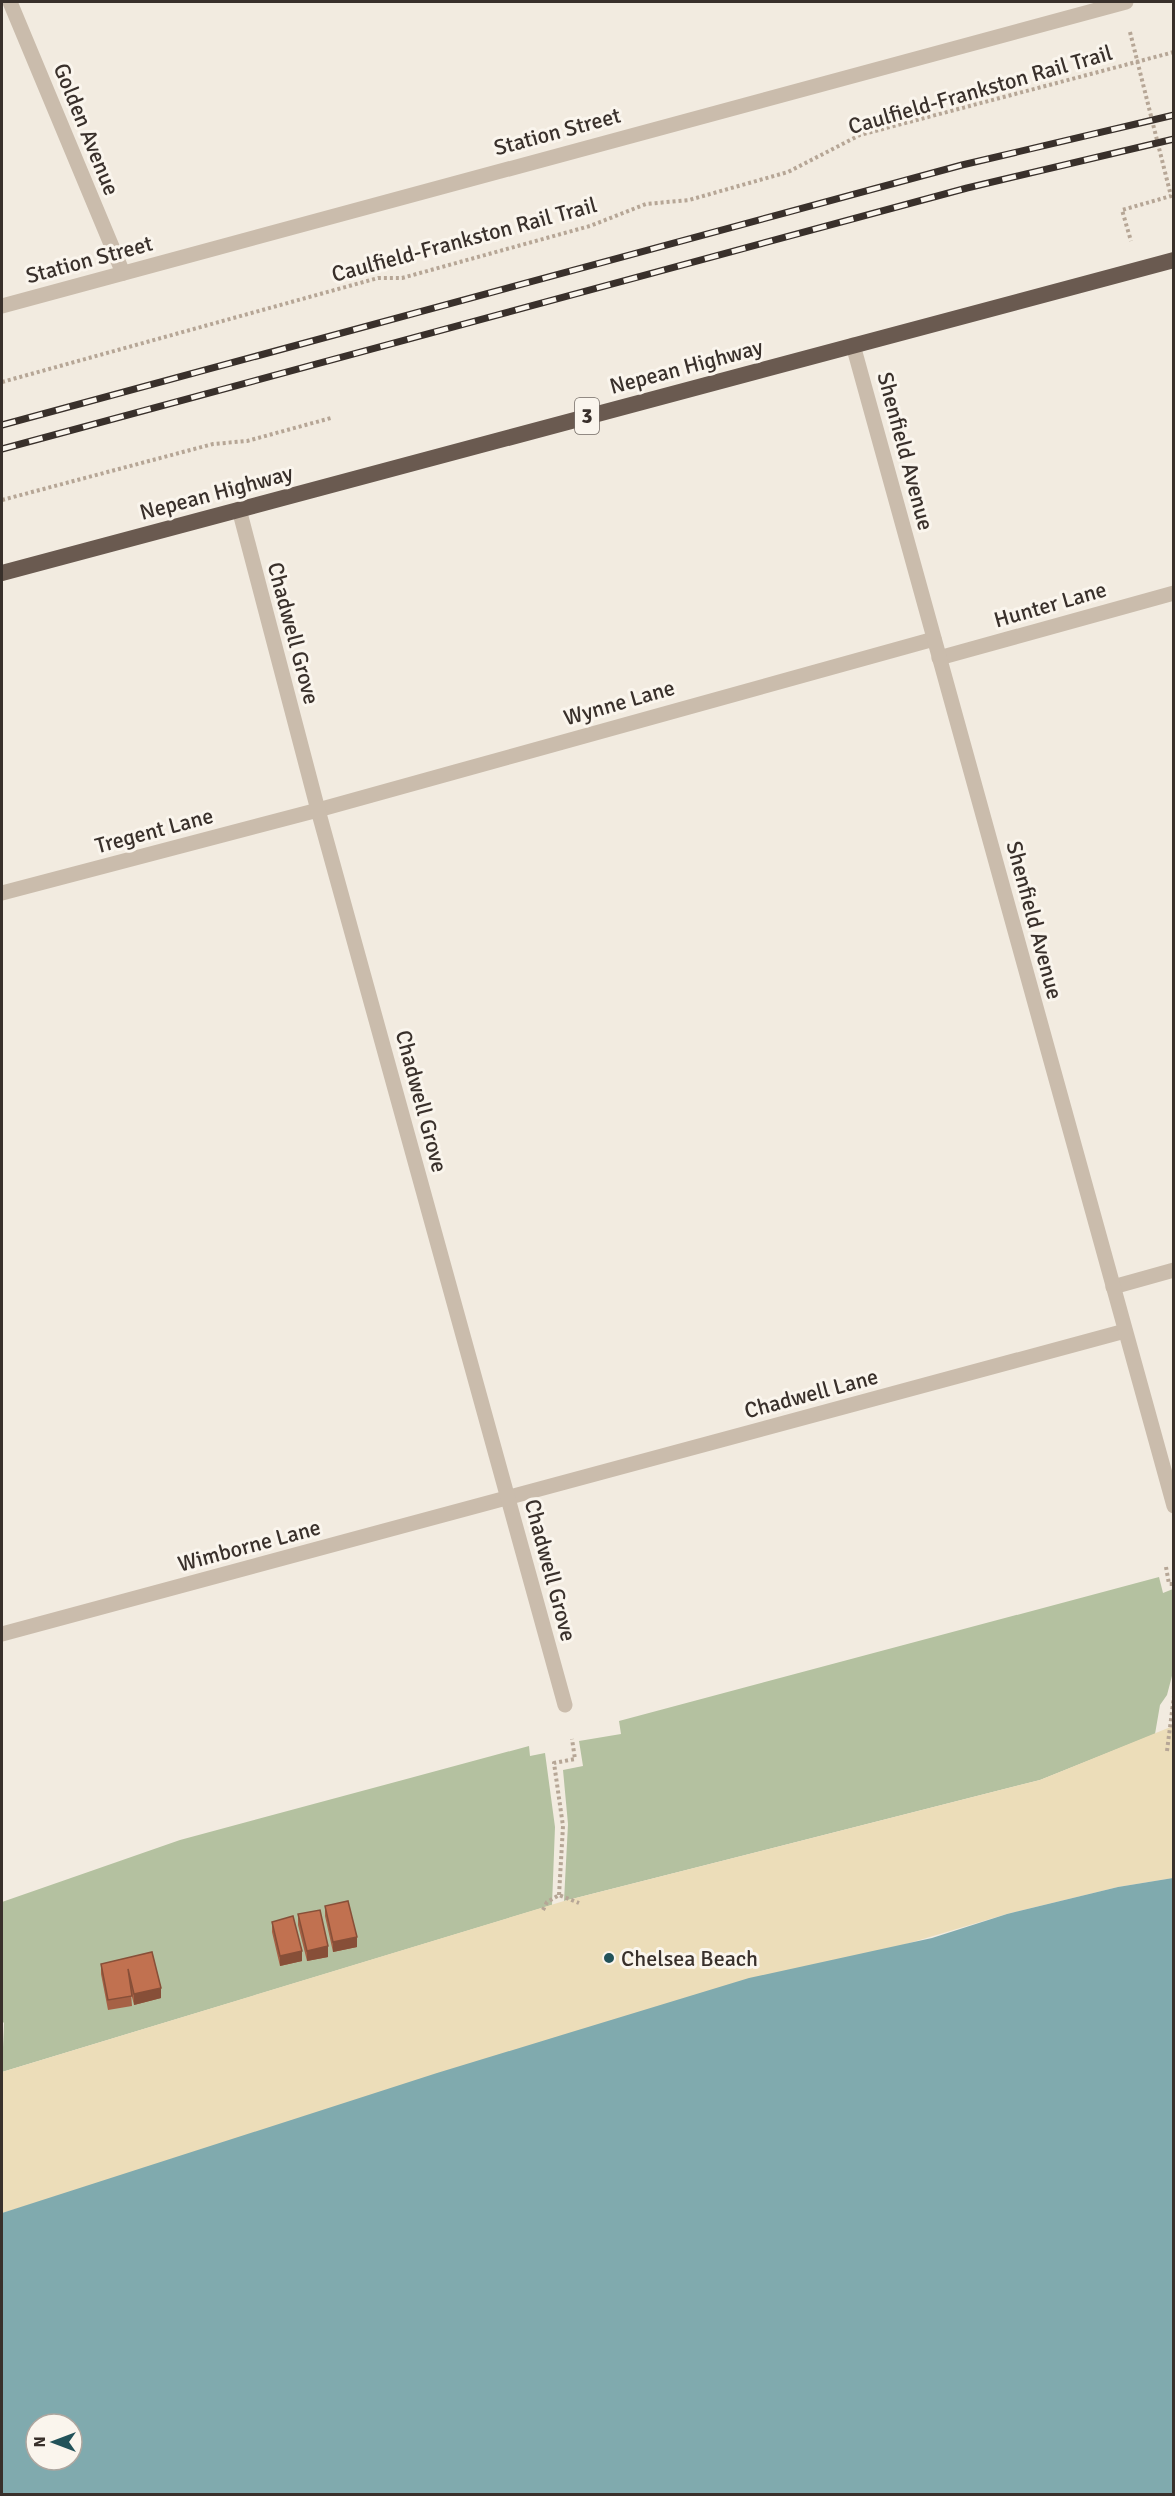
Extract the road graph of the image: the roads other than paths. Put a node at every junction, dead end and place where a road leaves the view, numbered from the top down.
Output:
1 (10, 2) edge
2 (1126, 2) edge
3 (1173, 260) edge
4 (123, 273) junction
5 (2, 306) edge
6 (853, 345) junction
7 (239, 509) junction
8 (2, 573) edge
9 (1173, 593) edge
10 (934, 639) junction
11 (939, 658) junction
12 (318, 810) junction
13 (2, 893) edge
14 (1173, 1270) edge
15 (1113, 1287) junction
16 (1125, 1331) junction
17 (508, 1499) junction
18 (1173, 1506) edge
19 (2, 1634) edge
20 (565, 1705) dead end

1 - 4 street, Golden Avenue
2 - 4 street, Station Street
3 - 6 highway, Nepean Highway / 3
4 - 5 street, Station Street
6 - 7 highway, Nepean Highway / 3
6 - 10 street, Shenfield Avenue
7 - 8 highway, Nepean Highway / 3
7 - 12 street, Chadwell Grove
9 - 11 street, Hunter Lane
10 - 11 street, Shenfield Avenue
10 - 12 street, Wynne Lane
11 - 15 street, Shenfield Avenue
12 - 13 street, Tregent Lane
12 - 17 street, Chadwell Grove
14 - 15 street
15 - 16 street, Shenfield Avenue
16 - 17 street, Chadwell Lane
16 - 18 street, Shenfield Avenue
17 - 19 street, Wimborne Lane
17 - 20 street, Chadwell Grove

